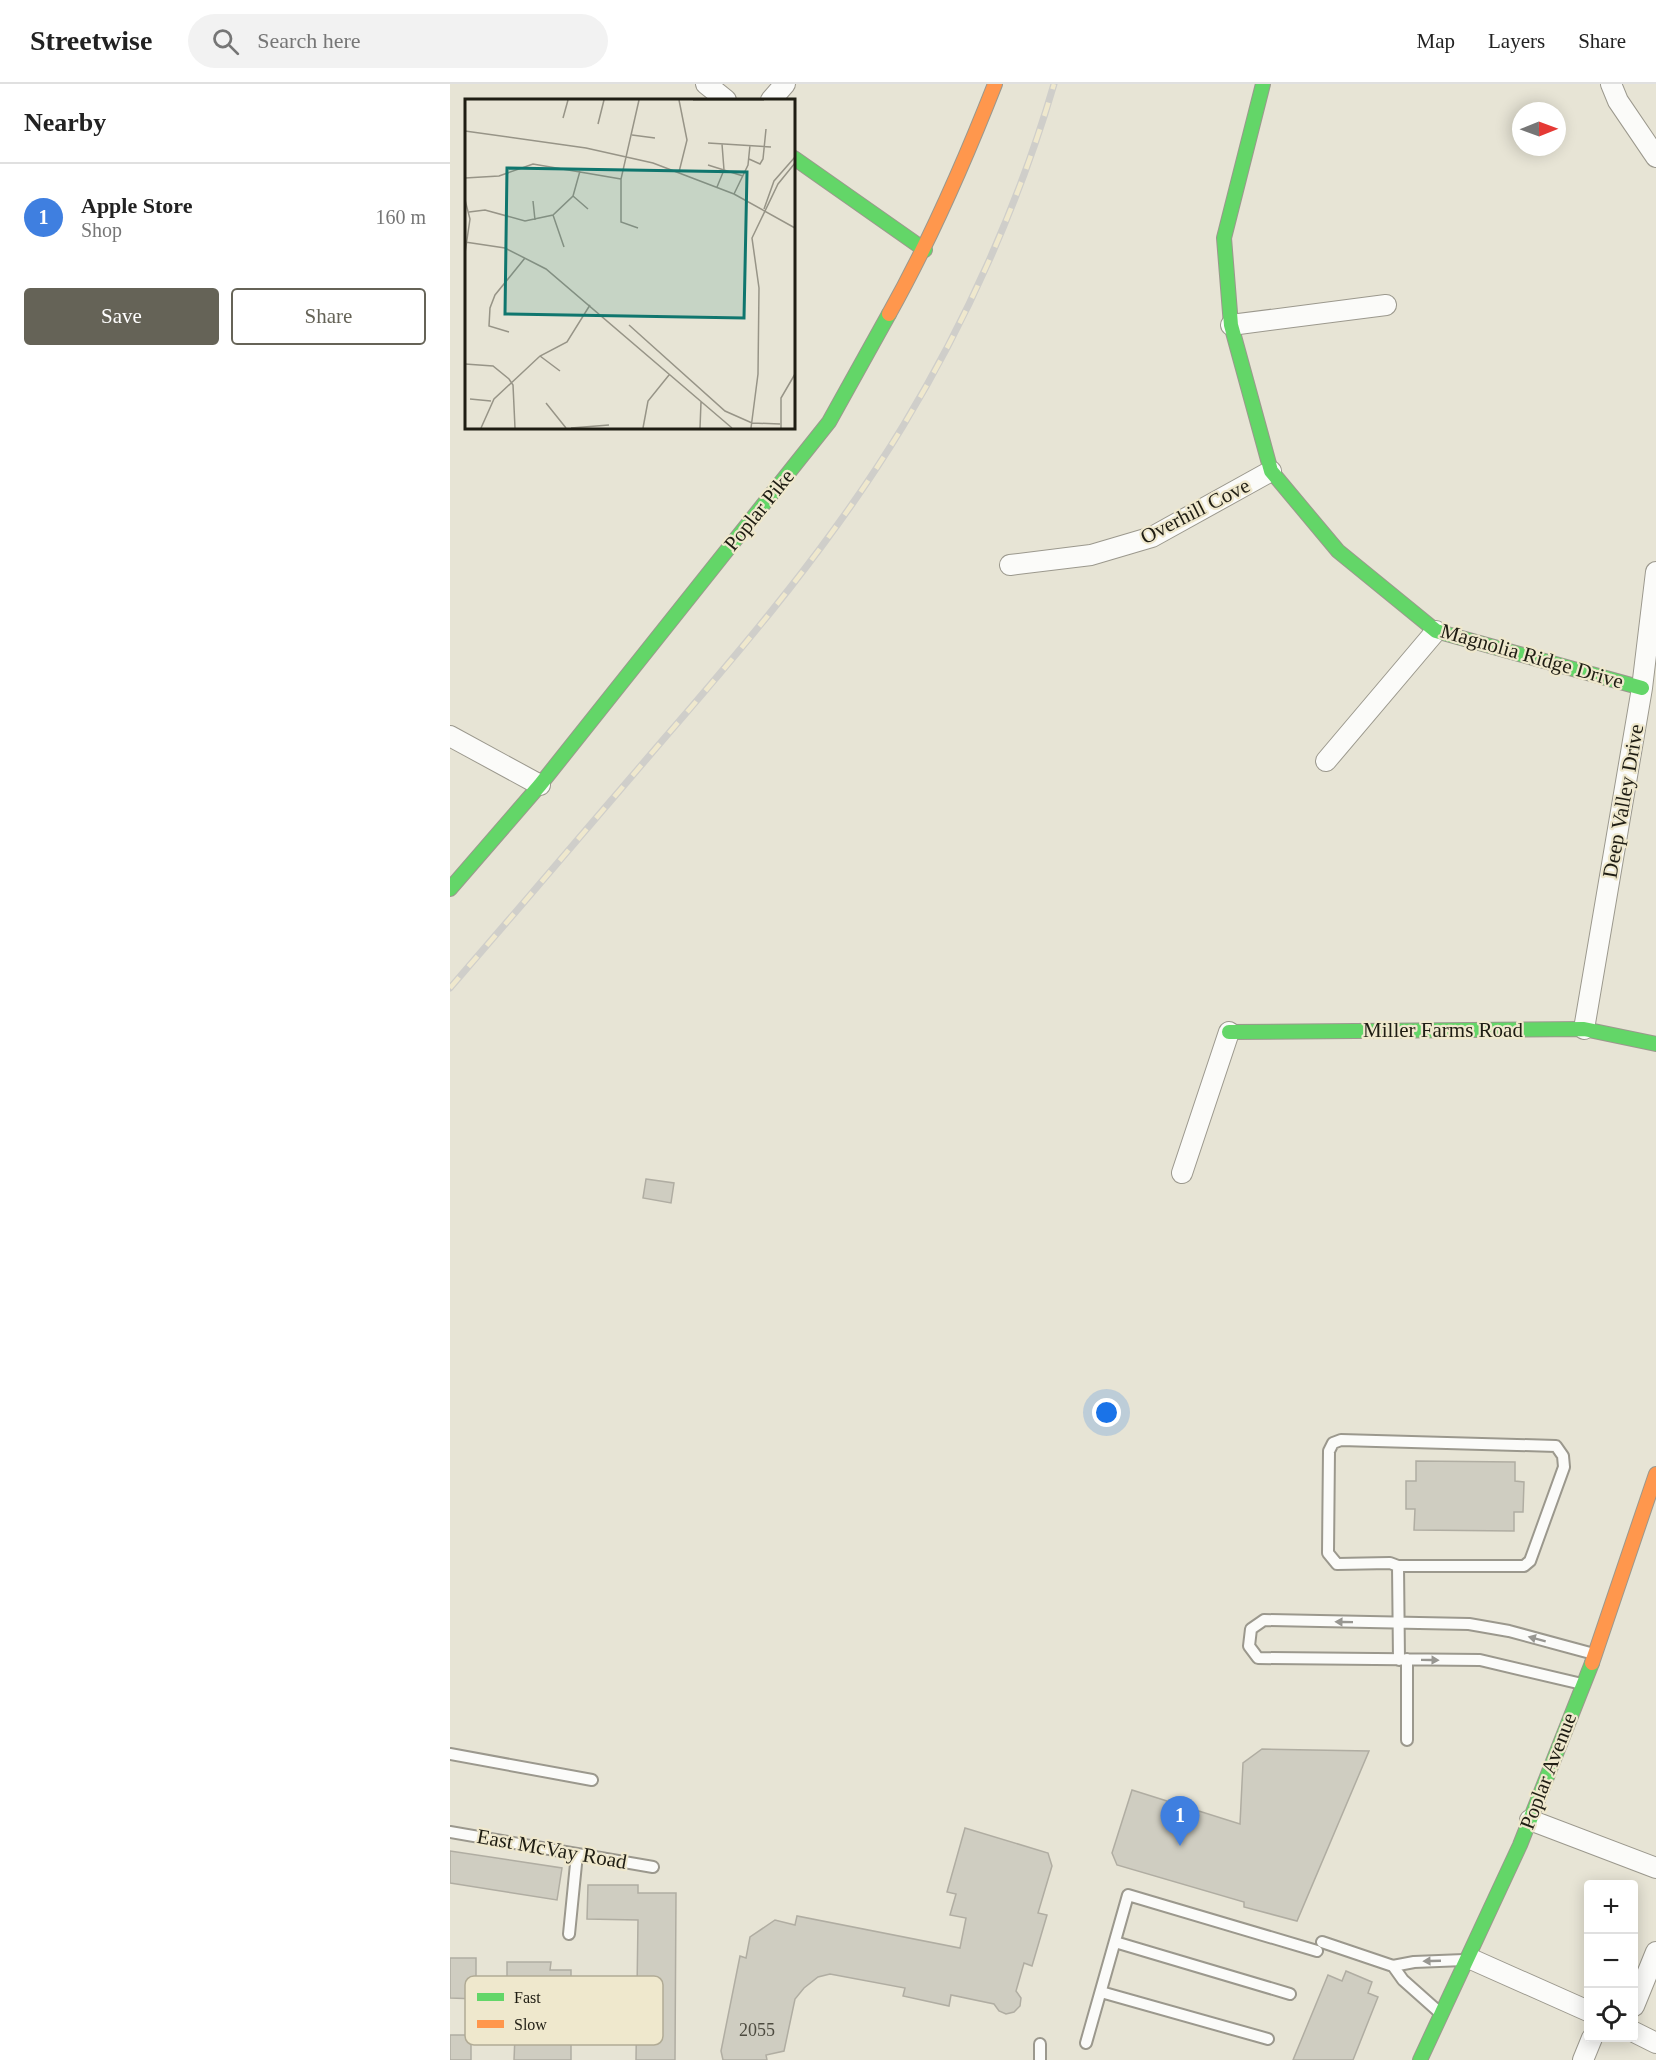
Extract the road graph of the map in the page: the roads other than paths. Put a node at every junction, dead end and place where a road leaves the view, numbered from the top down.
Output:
1 (706, 84) edge
2 (785, 84) edge
3 (995, 84) edge
4 (1263, 84) edge
5 (1611, 84) edge
6 (725, 99) edge
7 (772, 99) edge
8 (1656, 157) edge
9 (795, 159) edge
10 (925, 250) junction
11 (1386, 305) dead end
12 (1231, 325) junction
13 (1271, 471) junction
14 (1011, 565) dead end
15 (1656, 572) edge
16 (1436, 631) junction
17 (1642, 688) junction
18 (450, 736) edge
19 (1326, 761) dead end
20 (540, 785) junction
21 (450, 890) edge
22 (1584, 1029) junction
23 (1229, 1032) joint
24 (1656, 1044) edge
25 (1182, 1173) dead end
26 (1656, 1474) edge
27 (1651, 1506) edge
28 (1398, 1566) junction
29 (1399, 1623) junction
30 (1594, 1654) junction
31 (1403, 1660) junction
32 (1583, 1684) junction
33 (1407, 1740) dead end
34 (450, 1754) edge
35 (592, 1780) dead end
36 (1530, 1820) junction
37 (450, 1832) edge
38 (577, 1854) junction
39 (653, 1867) dead end
40 (1656, 1868) edge
41 (569, 1934) dead end
42 (1115, 1942) junction
43 (1656, 1952) edge
44 (1471, 1959) junction
45 (1393, 1966) junction
46 (1101, 1992) junction
47 (1290, 1994) dead end
48 (1638, 1996) edge
49 (1584, 2009) edge
50 (1443, 2015) junction
51 (1638, 2034) edge
52 (1268, 2038) dead end
53 (1590, 2042) edge
54 (1086, 2043) dead end
55 (1656, 2043) edge
56 (1040, 2044) dead end
57 (1040, 2060) edge
58 (1420, 2060) edge
59 (1583, 2060) edge

1 - 6 street
2 - 7 street
3 - 10 main road, Poplar Pike
4 - 12 main road, Magnolia Ridge Drive
5 - 8 street
9 - 10 main road
10 - 20 main road, Poplar Pike
11 - 12 street
12 - 13 main road, Magnolia Ridge Drive
13 - 14 street, Overhill Cove
13 - 16 main road, Magnolia Ridge Drive
15 - 17 street, Deep Valley Drive
16 - 17 main road, Magnolia Ridge Drive
16 - 19 street
17 - 22 street, Deep Valley Drive
18 - 20 street
20 - 21 main road, Poplar Pike
22 - 23 main road, Miller Farms Road
22 - 24 main road, Miller Farms Road
23 - 25 street
26 - 27 main road, Poplar Avenue
27 - 30 main road, Poplar Avenue
28 - 28 lane
28 - 29 lane
30 -> 29 lane
29 - 31 lane
29 -> 31 lane
30 - 32 main road, Poplar Avenue
31 -> 32 lane
31 - 33 lane
32 - 36 main road, Poplar Avenue
34 - 35 lane
36 - 40 street
36 - 44 main road, Poplar Avenue
37 - 38 lane, East McVay Road
38 - 39 lane, East McVay Road
38 - 41 lane
42 - 45 lane
42 - 46 lane
42 - 47 lane
43 - 48 street
44 -> 45 lane
44 - 49 street
44 - 50 main road, Poplar Avenue
45 - 50 lane
46 - 52 lane
46 - 54 lane
50 - 58 main road, Poplar Avenue
51 - 55 street
53 - 59 street
56 - 57 lane

